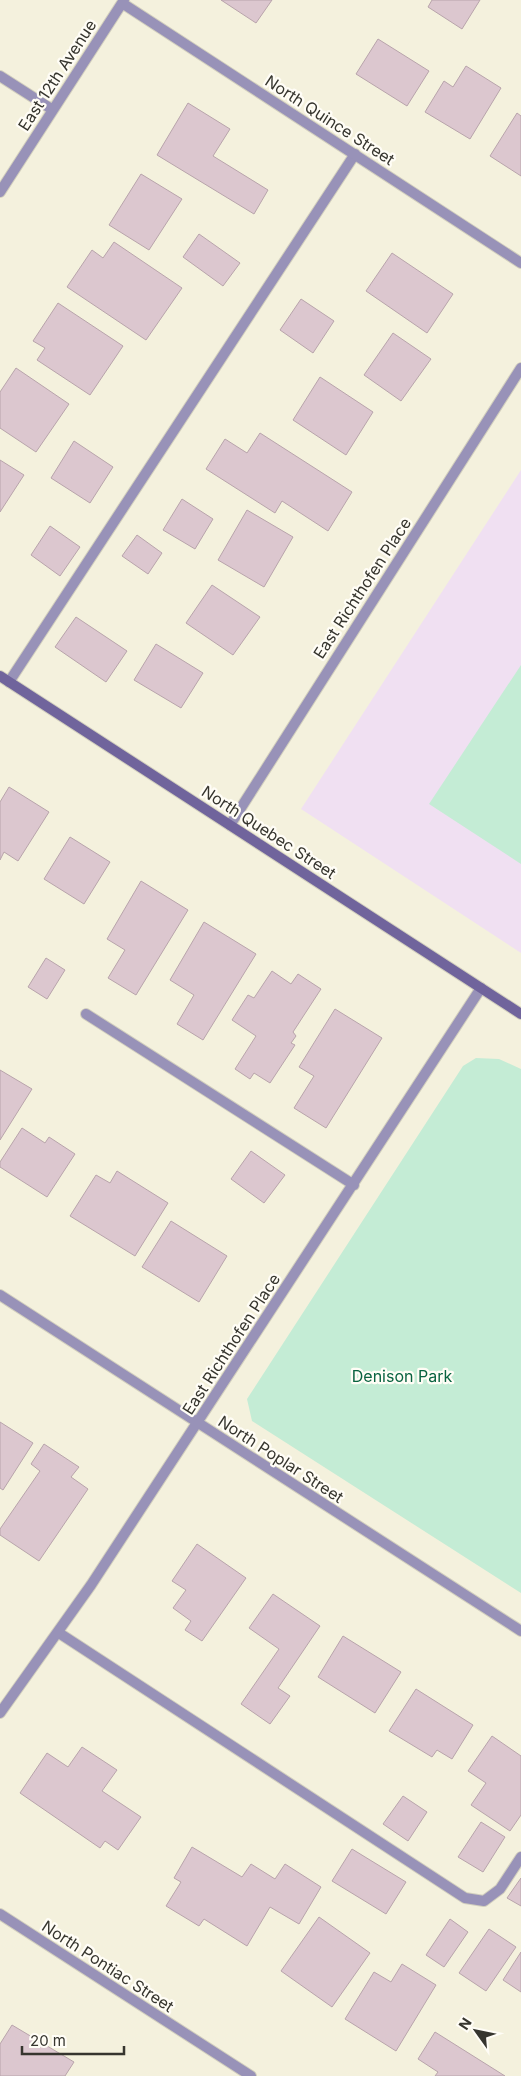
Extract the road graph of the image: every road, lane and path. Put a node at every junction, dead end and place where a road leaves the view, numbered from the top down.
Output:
1 (123, 2) edge
2 (0, 76) edge
3 (52, 110) junction
4 (355, 154) junction
5 (0, 192) edge
6 (521, 263) edge
7 (521, 368) edge
8 (4, 679) edge
9 (230, 824) junction
10 (481, 988) junction
11 (86, 1014) dead end
12 (521, 1014) edge
13 (354, 1185) junction
14 (0, 1295) edge
15 (197, 1423) junction
16 (521, 1631) edge
17 (59, 1633) junction
18 (0, 1713) edge
19 (521, 1857) edge
20 (0, 1914) edge
21 (251, 2076) edge

1 - 3 street, East 12th Avenue
1 - 4 street, North Quince Street
2 - 3 street
3 - 5 street, East 12th Avenue
4 - 6 street, North Quince Street
4 - 8 street
7 - 9 street, East Richthofen Place
8 - 9 main road, North Quebec Street
9 - 10 main road, North Quebec Street
10 - 12 main road, North Quebec Street
10 - 13 street, East Richthofen Place
11 - 13 street
13 - 15 street, East Richthofen Place
14 - 15 street, North Poplar Street
15 - 16 street, North Poplar Street
15 - 17 street, East Richthofen Place
17 - 18 street, East Richthofen Place
17 - 19 street
20 - 21 street, North Pontiac Street

